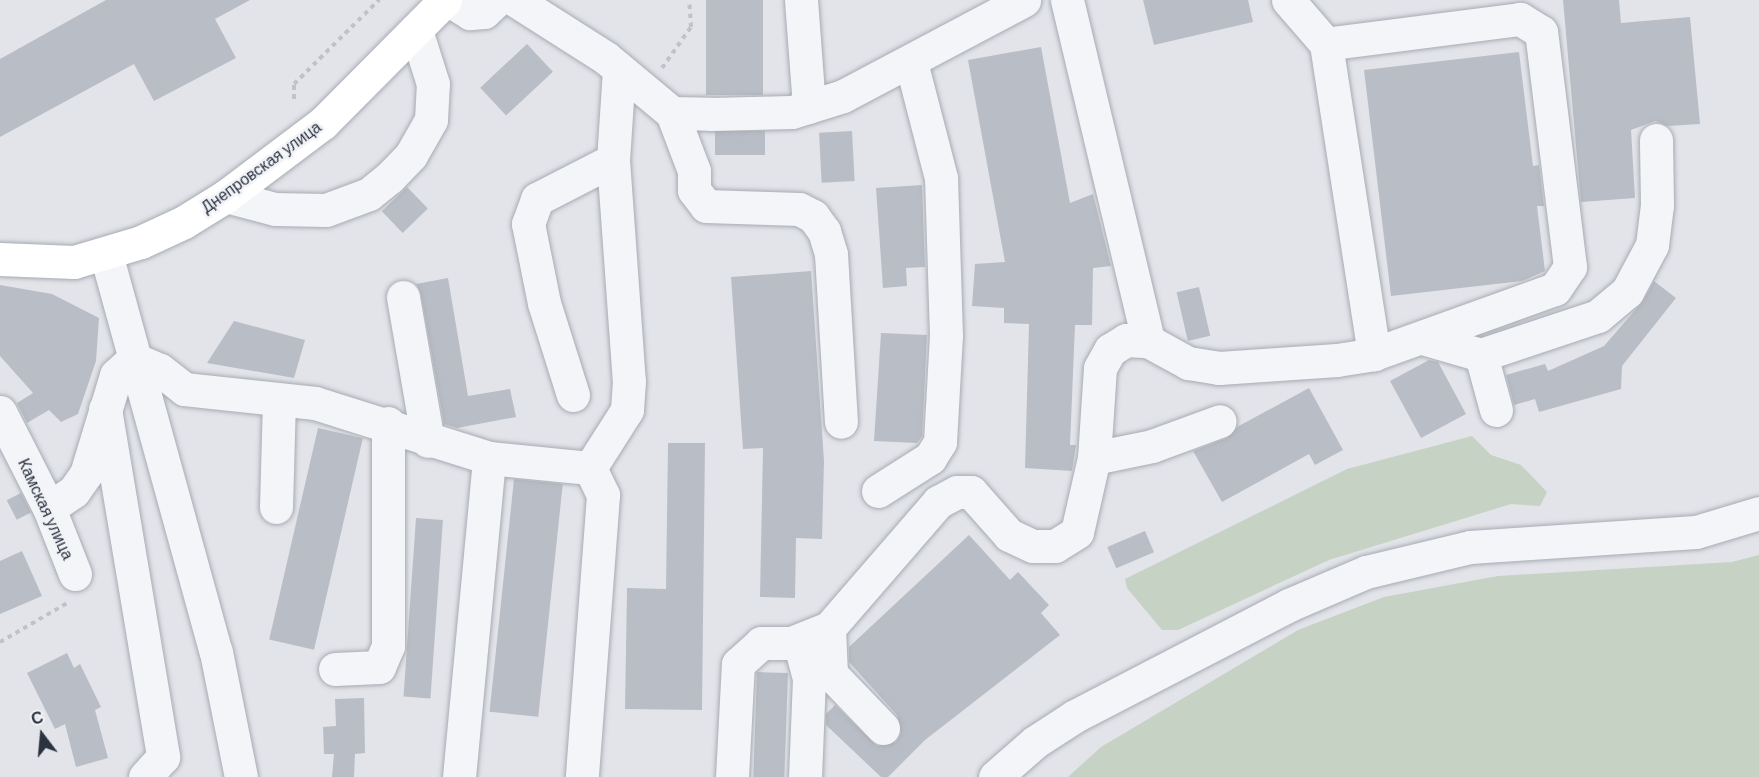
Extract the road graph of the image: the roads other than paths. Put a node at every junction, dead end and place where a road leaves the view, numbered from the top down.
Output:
1 (447, 0) edge
2 (497, 0) edge
3 (515, 0) edge
4 (801, 0) edge
5 (1067, 0) edge
6 (1288, 0) edge
7 (1016, 2) edge
8 (416, 30) junction
9 (1326, 44) junction
10 (911, 62) junction
11 (619, 69) junction
12 (809, 107) junction
13 (672, 113) junction
14 (1656, 140) dead end
15 (613, 160) junction
16 (226, 196) junction
17 (106, 254) junction
18 (0, 259) edge
19 (403, 297) dead end
20 (1422, 338) junction
21 (1148, 341) junction
22 (1374, 354) junction
23 (1481, 355) junction
24 (134, 359) junction
25 (573, 395) dead end
26 (279, 400) junction
27 (105, 409) junction
28 (1496, 410) dead end
29 (0, 412) edge
30 (1220, 421) dead end
31 (840, 422) dead end
32 (388, 423) junction
33 (428, 441) junction
34 (489, 458) junction
35 (1094, 458) junction
36 (590, 468) junction
37 (878, 491) dead end
38 (276, 507) dead end
39 (49, 508) junction
40 (1759, 513) edge
41 (75, 574) road end
42 (829, 628) junction
43 (799, 641) junction
44 (335, 669) dead end
45 (883, 728) dead end
46 (156, 770) edge
47 (241, 777) edge
48 (459, 777) edge
49 (582, 777) edge
50 (732, 777) edge
51 (805, 777) edge
52 (995, 777) edge

1 - 2 street
1 - 8 main road, Днепровская улица
3 - 11 street
4 - 12 street
5 - 21 street
6 - 9 street
7 - 10 street
8 - 16 main road, Днепровская улица
8 - 16 street
9 - 20 street
9 - 22 street
10 - 12 street
10 - 37 street
11 - 13 street
11 - 15 street
12 - 13 street
13 - 31 street
14 - 23 street
15 - 25 street
15 - 36 street
16 - 17 main road, Днепровская улица
17 - 18 main road, Днепровская улица
17 - 24 street
19 - 33 street
20 - 22 street
20 - 23 street
21 - 22 street
21 - 35 street
23 - 28 street
24 - 26 street
24 - 27 street
24 - 47 street
26 - 32 street
26 - 38 street
27 - 39 street
27 - 46 street
29 - 39 street, Камская улица
30 - 35 street
32 - 33 street
32 - 44 street
33 - 34 street
34 - 36 street
34 - 48 street
35 - 42 street
36 - 49 street
39 - 41 street, Камская улица
40 - 52 street
42 - 43 street
42 - 45 street
43 - 50 street
43 - 51 street

